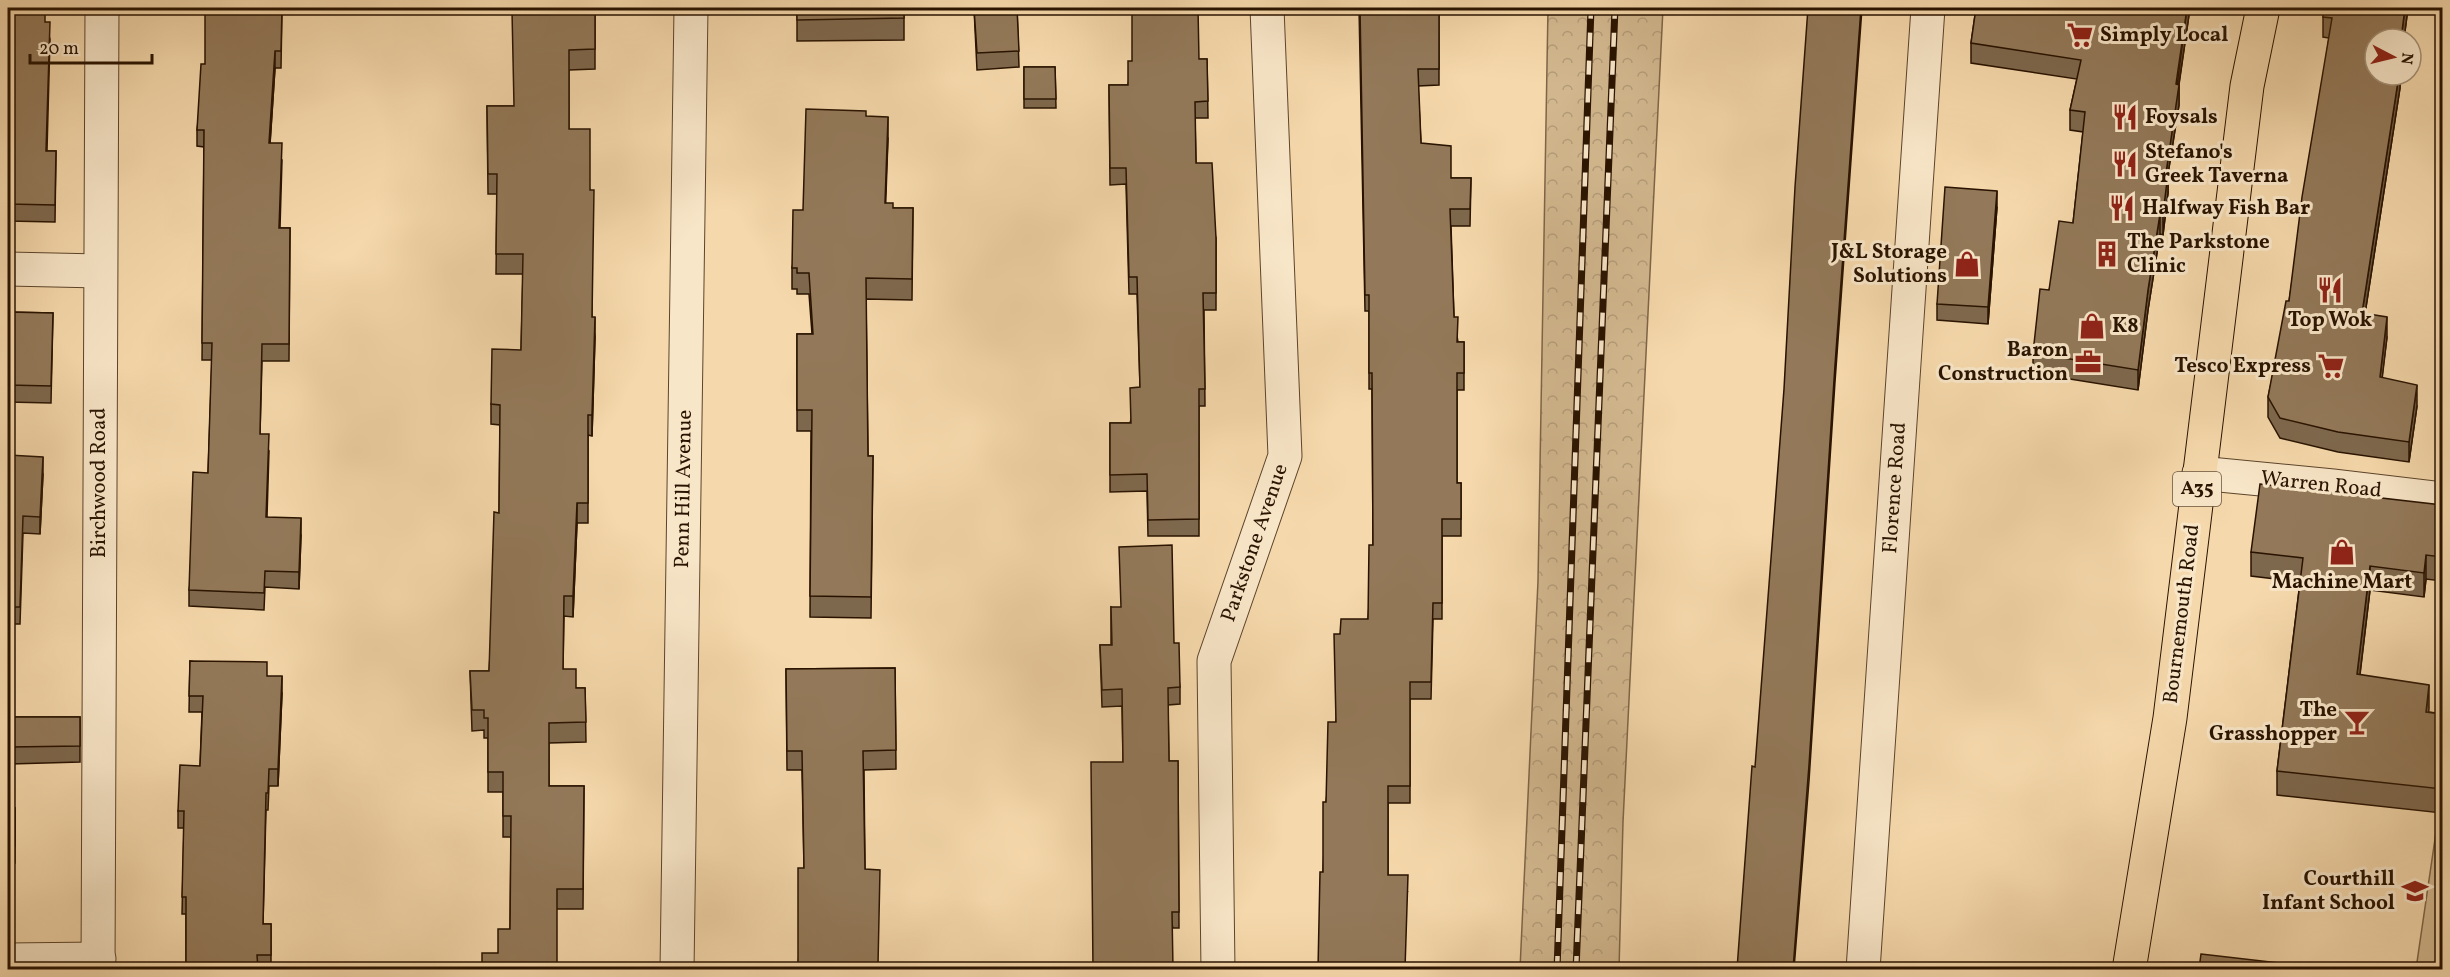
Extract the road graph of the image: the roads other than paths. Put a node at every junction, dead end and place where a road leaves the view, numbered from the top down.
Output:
1 (102, 8) edge
2 (691, 8) edge
3 (1267, 8) edge
4 (1928, 8) edge
5 (2263, 8) edge
6 (8, 269) edge
7 (100, 271) junction
8 (2199, 473) junction
9 (2442, 499) edge
10 (8, 960) edge
11 (99, 964) edge
12 (677, 969) edge
13 (1218, 969) edge
14 (1863, 969) edge
15 (2129, 969) edge

1 - 7 street, Birchwood Road
2 - 12 street, Penn Hill Avenue
3 - 13 street, Parkstone Avenue
4 - 14 street, Florence Road
5 - 8 highway, Bournemouth Road / A35
6 - 7 street
7 - 11 street, Birchwood Road
8 - 9 street, Warren Road
8 - 15 highway, Bournemouth Road / A35
10 - 11 street, Birchwood Road

